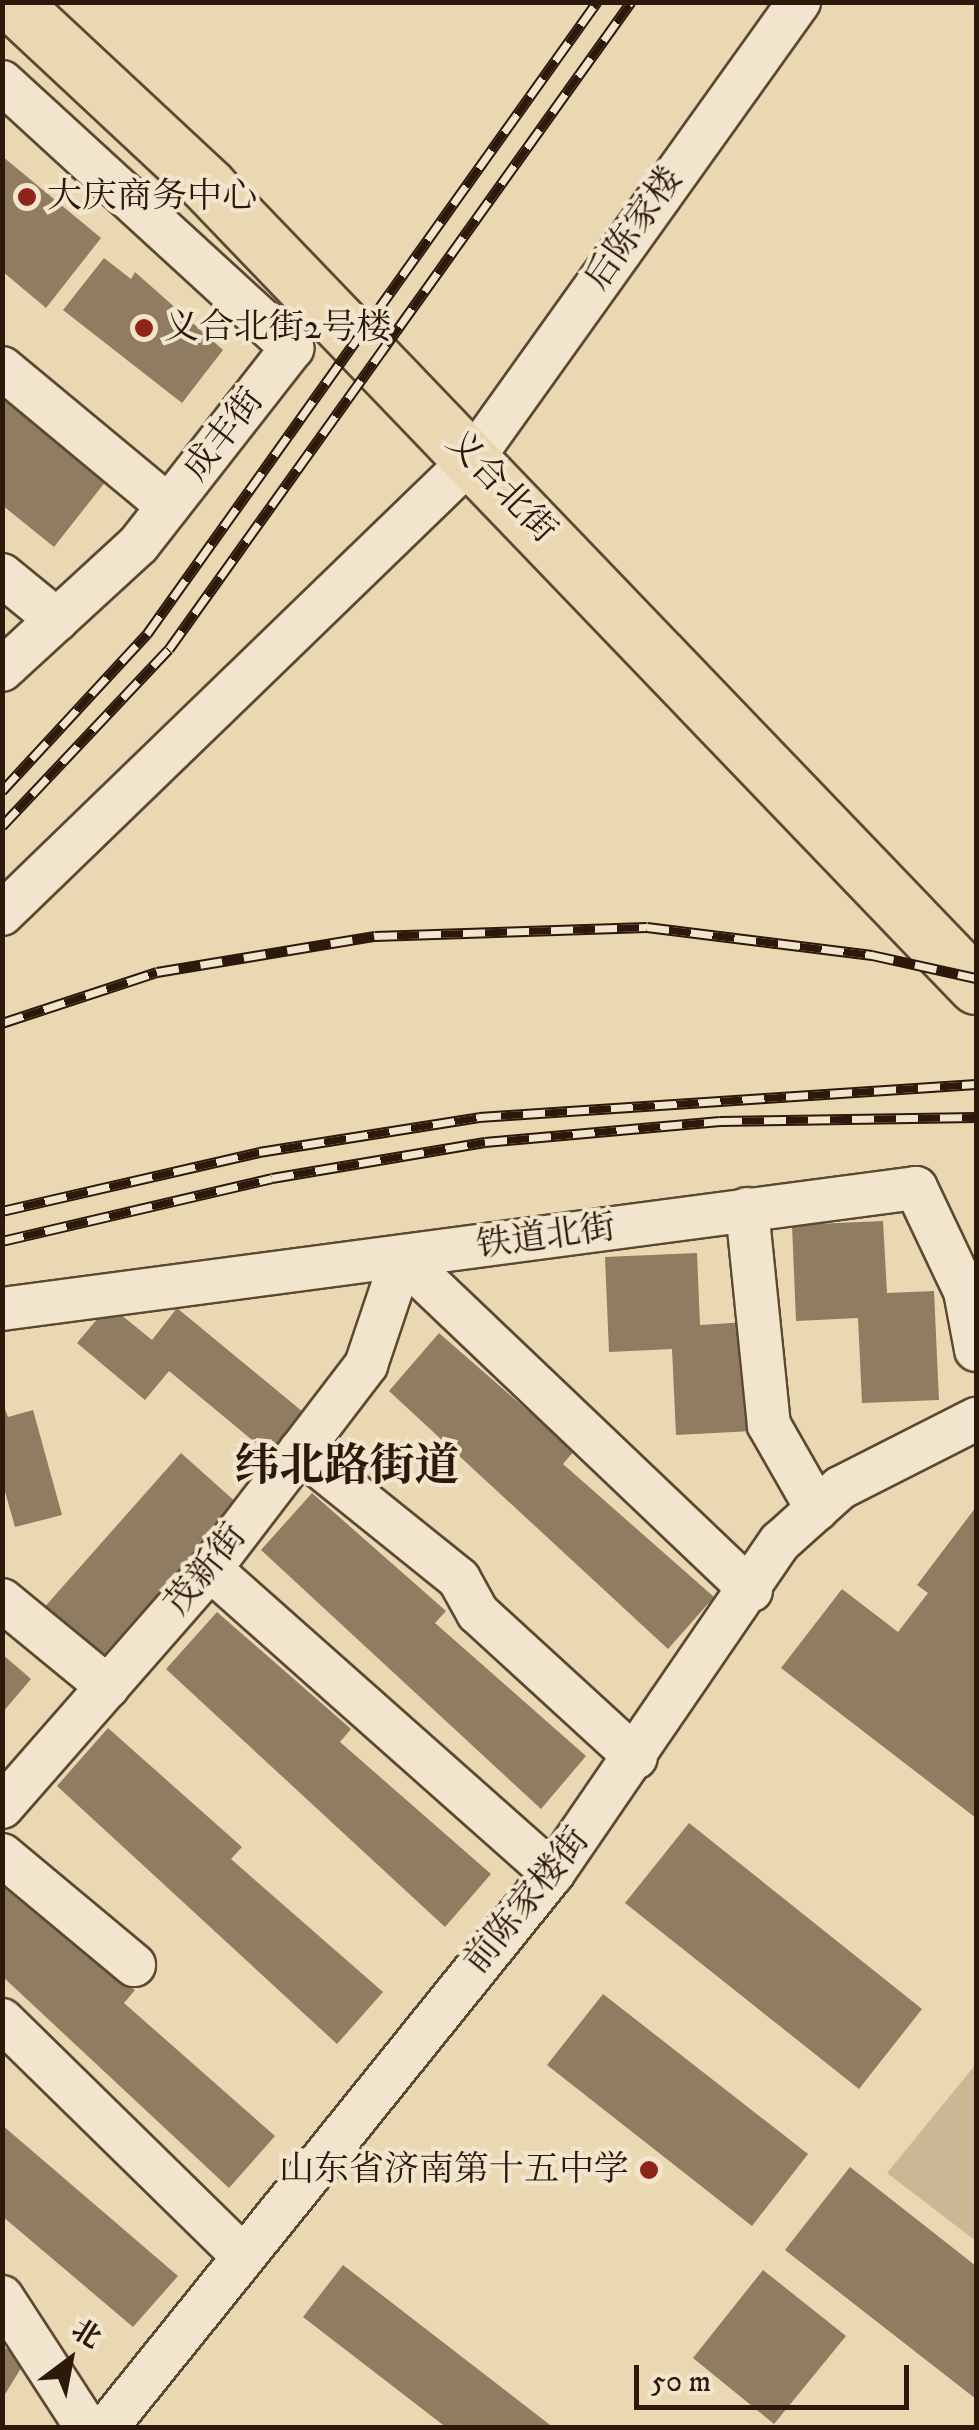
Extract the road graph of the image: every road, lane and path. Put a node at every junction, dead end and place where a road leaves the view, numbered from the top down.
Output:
1 (11, 2) edge
2 (799, 2) edge
3 (2, 82) edge
4 (2, 368) edge
5 (473, 458) junction
6 (168, 506) junction
7 (2, 575) edge
8 (57, 620) junction
9 (2, 670) edge
10 (2, 914) edge
11 (976, 986) edge
12 (748, 1209) junction
13 (402, 1258) junction
14 (2, 1308) edge
15 (976, 1350) edge
16 (976, 1419) edge
17 (300, 1451) junction
18 (817, 1508) junction
19 (210, 1568) junction
20 (751, 1590) junction
21 (2, 1600) edge
22 (108, 1687) junction
23 (636, 1758) junction
24 (2, 1807) edge
25 (2, 1856) edge
26 (553, 1874) junction
27 (134, 1965) dead end
28 (2, 2020) edge
29 (242, 2254) junction
30 (2, 2297) edge
31 (87, 2428) edge
32 (106, 2428) edge

1 - 5 main road, 义合北街
2 - 5 street, 后陈家楼
3 - 6 street, 成丰街
4 - 6 street
5 - 10 street, 后陈家楼
5 - 11 main road, 义合北街
6 - 8 street, 成丰街
7 - 8 street
8 - 9 street, 成丰街
12 - 13 street, 铁道北街
12 - 15 street, 铁道北街
12 - 18 street
13 - 14 street, 铁道北街
13 - 17 street, 茂新街
13 - 20 street
16 - 18 street, 前陈家楼街
17 - 19 street, 茂新街
17 - 23 street
18 - 20 street, 前陈家楼街
19 - 22 street, 茂新街
19 - 26 street
20 - 23 street, 前陈家楼街
21 - 22 street
22 - 24 street, 茂新街
23 - 26 street, 前陈家楼街
25 - 27 street
26 - 29 street, 前陈家楼街
28 - 29 street
29 - 32 street, 前陈家楼街
30 - 31 street

